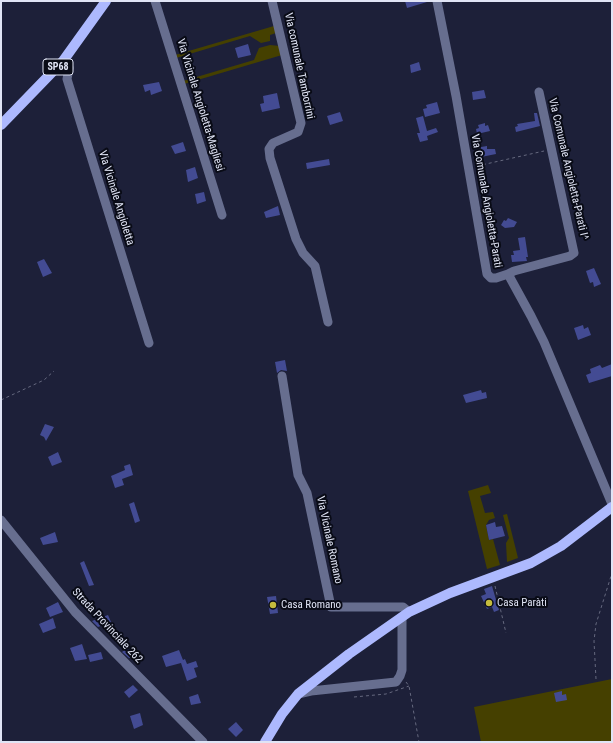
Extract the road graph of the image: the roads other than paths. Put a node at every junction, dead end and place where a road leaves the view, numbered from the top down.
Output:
1 (106, 1) edge
2 (156, 1) edge
3 (272, 1) edge
4 (437, 1) edge
5 (63, 61) junction
6 (539, 92) dead end
7 (1, 125) edge
8 (222, 215) dead end
9 (508, 274) junction
10 (328, 322) dead end
11 (149, 343) dead end
12 (282, 376) dead end
13 (612, 506) edge
14 (1, 520) edge
15 (406, 615) junction
16 (298, 694) junction
17 (203, 742) edge
18 (265, 742) edge

1 - 5 main road, SP68
2 - 8 street, Via Vicinale Angioletta-Magliesi
3 - 10 street, Via comunale Tamborrini
4 - 9 street, Via Comunale Angioletta-Parati
5 - 7 main road, SP68
5 - 11 street, Via Vicinale Angioletta
6 - 9 street, Via Comunale Angioletta-Parati I^
9 - 13 street, Via Comunale Angioletta-Parati
12 - 15 street, Via Vicinale Romano
13 - 15 main road
14 - 17 street, Strada Provinciale 262
15 - 16 main road
15 - 16 street
16 - 18 main road

